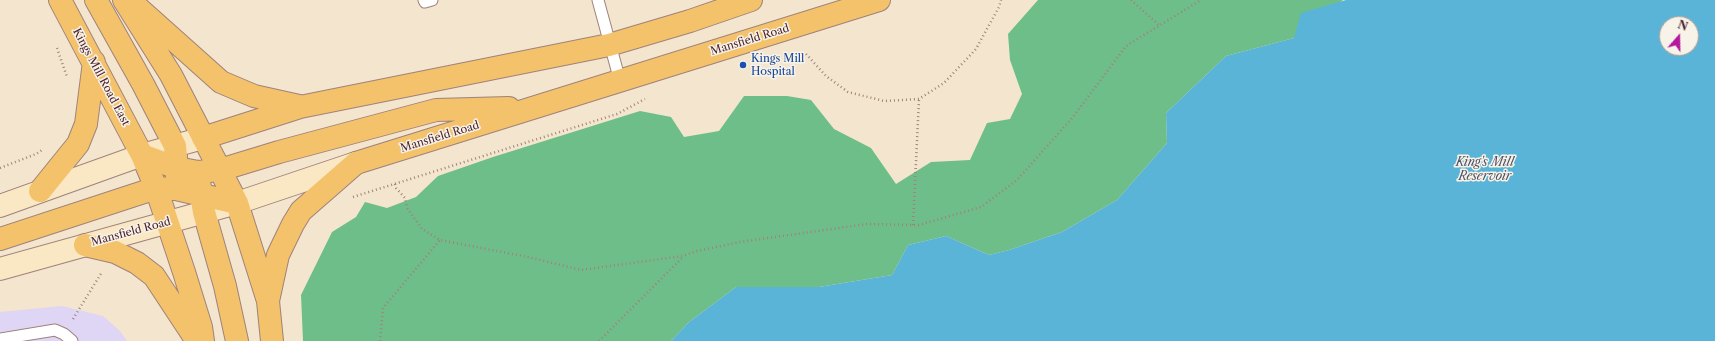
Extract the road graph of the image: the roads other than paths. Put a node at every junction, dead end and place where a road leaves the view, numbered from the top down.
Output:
1 (60, 0) edge
2 (96, 0) edge
3 (124, 0) edge
4 (130, 0) edge
5 (424, 0) edge
6 (432, 0) edge
7 (598, 0) edge
8 (752, 0) edge
9 (880, 0) edge
10 (610, 45) junction
11 (94, 62) junction
12 (620, 81) junction
13 (300, 107) junction
14 (534, 107) junction
15 (203, 138) junction
16 (175, 146) junction
17 (142, 155) junction
18 (356, 163) junction
19 (220, 170) junction
20 (177, 179) junction
21 (40, 191) junction
22 (202, 203) junction
23 (237, 203) junction
24 (0, 206) edge
25 (167, 223) junction
26 (0, 239) edge
27 (85, 245) junction
28 (0, 269) edge
29 (268, 302) junction
30 (0, 339) edge
31 (72, 341) edge
32 (197, 341) edge
33 (203, 341) edge
34 (237, 341) edge
35 (272, 341) edge

1 - 11 highway, Kings Mill Road East
2 - 16 highway
3 - 15 highway
4 - 13 highway
5 - 6 lane
7 - 10 lane
8 - 10 highway
9 - 12 highway, Mansfield Road
10 - 12 lane
10 - 13 highway
11 - 17 highway, Kings Mill Road East
11 - 21 highway
12 - 14 highway, Mansfield Road
13 - 15 highway
14 - 18 highway, Mansfield Road
14 - 19 highway
15 - 16 main road
15 - 19 highway
15 - 20 highway
16 - 17 main road
16 - 20 highway
17 - 20 highway, Kings Mill Road East
17 - 21 main road
18 - 23 main road, Mansfield Road
18 - 29 highway
19 - 20 highway
19 - 23 highway
20 - 22 highway
20 - 25 highway
20 - 26 highway
21 - 24 main road
22 - 23 highway
22 - 25 main road, Mansfield Road
22 - 34 highway
23 - 29 highway
25 - 27 main road, Mansfield Road
25 - 33 highway
27 - 28 main road, Mansfield Road
27 - 32 highway
29 - 35 highway
30 - 31 lane

